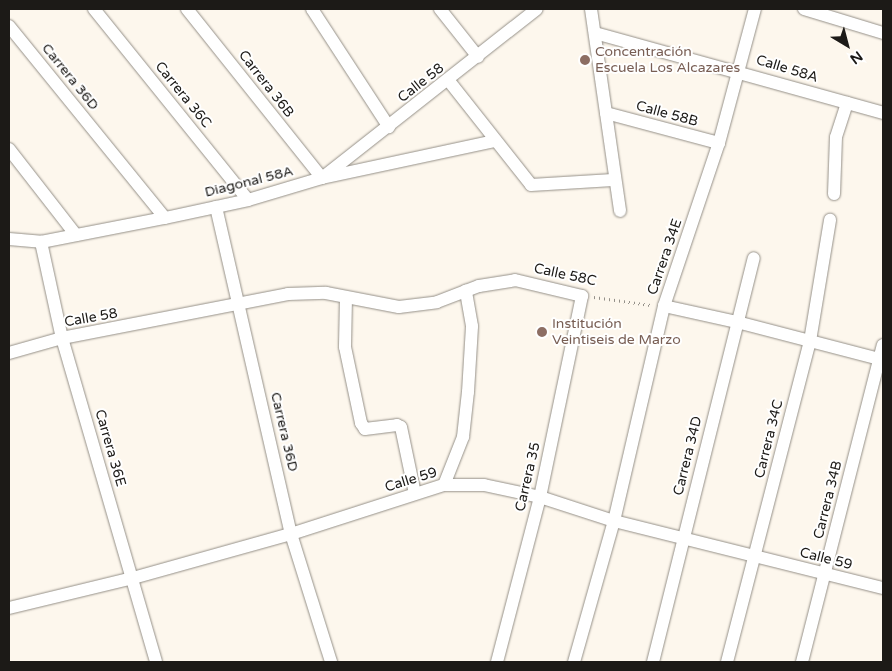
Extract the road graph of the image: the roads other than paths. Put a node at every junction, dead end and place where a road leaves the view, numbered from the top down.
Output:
1 (94, 9) edge
2 (187, 9) edge
3 (312, 9) edge
4 (440, 9) edge
5 (537, 9) edge
6 (591, 9) edge
7 (755, 9) edge
8 (804, 9) edge
9 (9, 26) edge
10 (595, 33) junction
11 (883, 33) edge
12 (478, 57) junction
13 (740, 71) junction
14 (450, 80) junction
15 (846, 103) junction
16 (606, 113) junction
17 (883, 113) edge
18 (389, 127) junction
19 (495, 140) junction
20 (719, 143) junction
21 (9, 149) edge
22 (322, 178) junction
23 (613, 180) junction
24 (834, 194) dead end
25 (248, 200) junction
26 (216, 207) junction
27 (620, 211) dead end
28 (165, 218) junction
29 (830, 220) dead end
30 (76, 236) junction
31 (9, 239) edge
32 (40, 242) junction
33 (754, 258) dead end
34 (466, 291) junction
35 (582, 296) joint
36 (346, 298) junction
37 (240, 306) junction
38 (664, 306) junction
39 (737, 322) junction
40 (62, 338) junction
41 (810, 341) junction
42 (883, 345) edge
43 (9, 353) edge
44 (881, 360) edge
45 (444, 485) junction
46 (415, 494) junction
47 (540, 497) junction
48 (614, 521) junction
49 (291, 534) junction
50 (682, 538) junction
51 (754, 557) junction
52 (825, 574) junction
53 (133, 578) junction
54 (883, 588) edge
55 (9, 608) edge
56 (156, 662) edge
57 (330, 662) edge
58 (497, 662) edge
59 (574, 662) edge
60 (653, 662) edge
61 (727, 662) edge
62 (802, 662) edge

1 - 25 street, Carrera 36C
2 - 22 street, Carrera 36B
3 - 18 street
4 - 12 street
5 - 12 street, Calle 58
6 - 10 street
7 - 13 street, Carrera 34E
8 - 11 street
9 - 28 street, Carrera 36D
10 - 13 street, Calle 58A
10 - 16 street
12 - 14 street, Calle 58
13 - 15 street, Calle 58A
13 - 20 street, Carrera 34E
14 - 18 street, Calle 58
14 - 19 street
15 - 17 street, Calle 58A
15 - 24 street
16 - 20 street, Calle 58B
16 - 23 street
18 - 22 street, Calle 58
19 - 22 street, Diagonal 58A
19 - 23 street
20 - 38 street, Carrera 34E
21 - 30 street
22 - 25 street, Diagonal 58A
23 - 27 street
25 - 26 street, Diagonal 58A
26 - 28 street, Diagonal 58A
26 - 37 street, Carrera 36D
28 - 30 street, Diagonal 58A
29 - 41 street, Carrera 34C
30 - 32 street, Diagonal 58A
31 - 32 street, Diagonal 58A
32 - 40 street, Carrera 36E
33 - 39 street, Carrera 34D
34 - 35 street, Calle 58C
34 - 36 street, Calle 58C
34 - 45 street
35 - 47 street, Carrera 35
36 - 37 street, Calle 58C
36 - 46 street
37 - 40 street, Calle 58
37 - 49 street, Carrera 36D
38 - 39 street
38 - 48 street, Carrera 34E
39 - 41 street
39 - 50 street, Carrera 34D
40 - 43 street, Calle 58
40 - 53 street, Carrera 36E
41 - 44 street
41 - 51 street, Carrera 34C
42 - 44 street, Carrera 34B
44 - 52 street, Carrera 34B
45 - 46 street, Calle 59
45 - 47 street, Calle 59
46 - 49 street, Calle 59
47 - 48 street, Calle 59
47 - 58 street, Carrera 35
48 - 50 street, Calle 59
48 - 59 street, Carrera 34E
49 - 53 street, Calle 59
49 - 57 street, Carrera 36D
50 - 51 street, Calle 59
50 - 60 street, Carrera 34D
51 - 52 street, Calle 59
51 - 61 street, Carrera 34C
52 - 54 street, Calle 59
52 - 62 street, Carrera 34B
53 - 55 street, Calle 59
53 - 56 street, Carrera 36E

